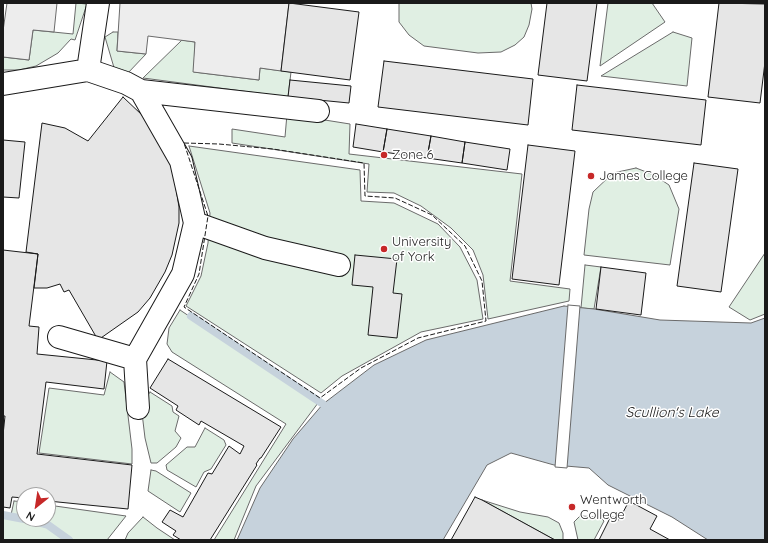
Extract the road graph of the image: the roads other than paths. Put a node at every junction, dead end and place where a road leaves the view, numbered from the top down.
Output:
1 (98, 3) edge
2 (88, 70) junction
3 (3, 84) edge
4 (141, 91) junction
5 (318, 111) dead end
6 (195, 223) junction
7 (339, 265) dead end
8 (59, 337) dead end
9 (135, 359) junction
10 (138, 408) dead end

1 - 2 street
2 - 3 street
2 - 4 street
4 - 5 street
4 - 6 street
6 - 7 street
6 - 9 street
8 - 9 street
9 - 10 street

